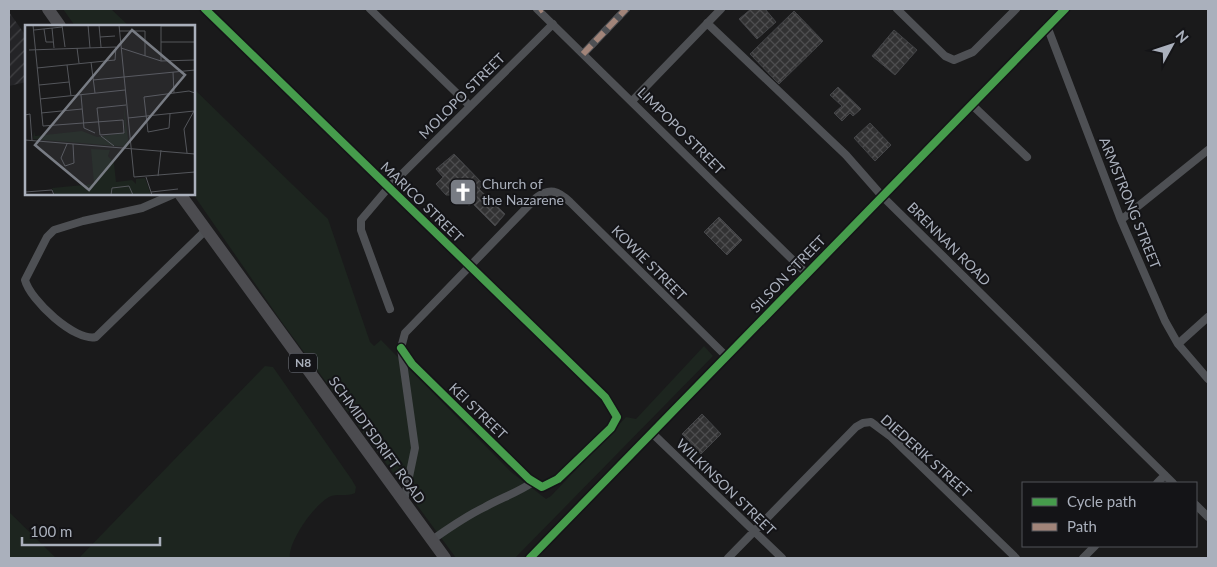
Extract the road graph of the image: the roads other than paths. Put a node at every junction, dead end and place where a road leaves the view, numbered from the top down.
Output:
1 (48, 9) edge
2 (205, 9) edge
3 (370, 9) edge
4 (626, 9) edge
5 (720, 9) edge
6 (897, 9) edge
7 (1016, 9) edge
8 (1065, 9) edge
9 (539, 10) edge
10 (706, 23) junction
11 (553, 24) junction
12 (59, 25) edge
13 (1047, 26) junction
14 (583, 54) junction
15 (632, 101) junction
16 (971, 104) junction
17 (469, 105) junction
18 (1208, 150) edge
19 (1027, 157) dead end
20 (389, 187) junction
21 (172, 195) edge
22 (181, 195) edge
23 (882, 196) junction
24 (1121, 220) junction
25 (206, 230) junction
26 (469, 265) junction
27 (806, 273) junction
28 (390, 309) dead end
29 (1208, 317) edge
30 (1178, 344) junction
31 (401, 348) junction
32 (726, 356) junction
33 (1208, 379) edge
34 (652, 433) junction
35 (1165, 475) junction
36 (533, 482) junction
37 (1158, 482) edge
38 (1172, 482) edge
39 (542, 487) joint
40 (404, 501) junction
41 (1197, 506) edge
42 (1208, 517) edge
43 (754, 530) junction
44 (432, 540) junction
45 (1094, 547) edge
46 (445, 558) edge
47 (530, 558) edge
48 (728, 558) edge
49 (782, 558) edge
50 (1016, 558) edge
51 (1083, 558) edge

1 - 12 highway
2 - 20 street, MARICO STREET
3 - 17 street
4 - 14 street
5 - 10 street
6 - 7 street
8 - 13 street, SILSON STREET
9 - 11 street, LIMPOPO STREET
10 - 15 street
10 - 23 street, BRENNAN ROAD
11 - 14 street, LIMPOPO STREET
11 - 17 street, MOLOPO STREET
13 - 16 street, SILSON STREET
13 - 24 street, ARMSTRONG STREET
14 - 15 street, LIMPOPO STREET
15 - 27 street, LIMPOPO STREET
16 - 19 street
16 - 23 street, SILSON STREET
17 - 20 street, MOLOPO STREET
18 - 24 street
20 - 26 street, MARICO STREET
20 - 28 street, MOLOPO STREET
21 - 25 street
22 - 25 highway, SCHMIDTSDRIFT ROAD / N8
23 - 27 street, SILSON STREET
23 - 35 street, BRENNAN ROAD
24 - 30 street, ARMSTRONG STREET
25 - 40 highway, SCHMIDTSDRIFT ROAD / N8
26 - 31 street
26 - 32 street, KOWIE STREET
26 - 39 street, MARICO STREET
27 - 32 street, SILSON STREET
29 - 30 street
30 - 33 street, ARMSTRONG STREET
31 - 36 street, KEI STREET
31 - 40 street
32 - 34 street, SILSON STREET
34 - 43 street, WILKINSON STREET
34 - 47 street, SILSON STREET
35 - 37 street
35 - 38 street, BRENNAN ROAD
36 - 39 street, KEI STREET
36 - 44 street
40 - 44 highway, SCHMIDTSDRIFT ROAD / N8
41 - 42 street
43 - 48 street
43 - 49 street, WILKINSON STREET
43 - 50 street, DIEDERIK STREET
44 - 46 highway, SCHMIDTSDRIFT ROAD / N8
45 - 51 street

